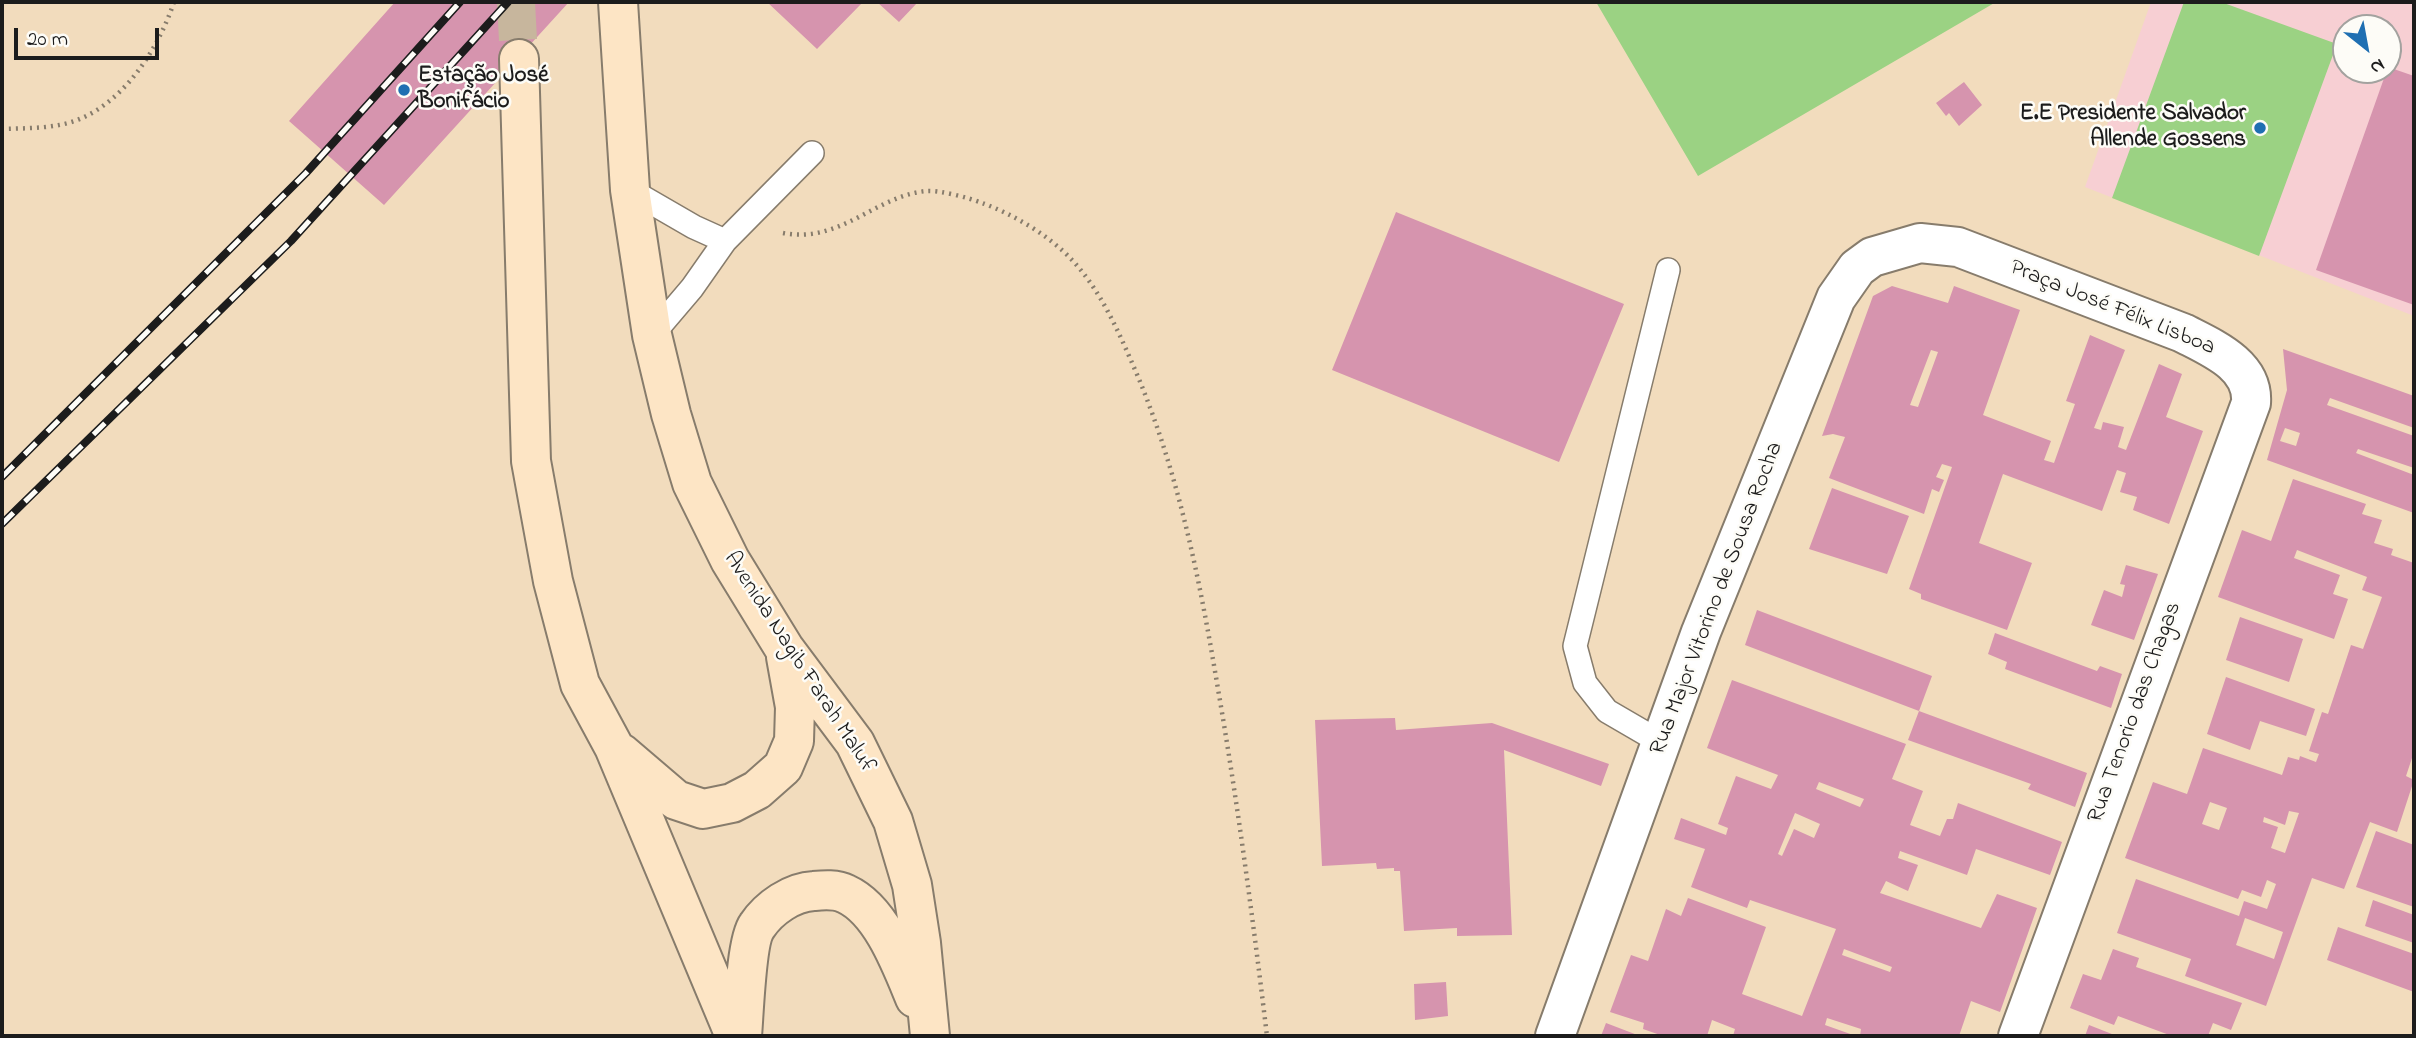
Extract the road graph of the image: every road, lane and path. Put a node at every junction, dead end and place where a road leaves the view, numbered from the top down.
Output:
1 (174, 2) edge
2 (618, 2) edge
3 (519, 59) tunnel mouth
4 (2, 129) edge
5 (813, 153) dead end
6 (630, 190) junction
7 (725, 241) junction
8 (1958, 247) joint
9 (1668, 270) dead end
10 (652, 335) junction
11 (2252, 389) joint
12 (785, 648) junction
13 (1662, 743) junction
14 (614, 747) junction
15 (735, 1036) edge
16 (742, 1036) edge
17 (930, 1036) edge
18 (1267, 1036) edge
19 (1555, 1036) edge
20 (2018, 1036) edge

1 - 4 path
2 - 6 main road, Avenida Nagib Farah Maluf
3 - 14 main road
5 - 7 lane
6 - 7 lane
6 - 10 main road, Avenida Nagib Farah Maluf
7 - 10 lane
7 - 18 path
8 - 11 street, Praça José Félix Lisboa
8 - 13 street, Rua Major Vitorino de Sousa Rocha
9 - 13 lane
10 - 12 main road, Avenida Nagib Farah Maluf
11 - 20 street, Rua Tenorio das Chagas
12 - 14 main road
12 - 17 main road, Avenida Nagib Farah Maluf
13 - 19 street, Rua Major Vitorino de Sousa Rocha
14 - 15 main road
16 - 17 main road

